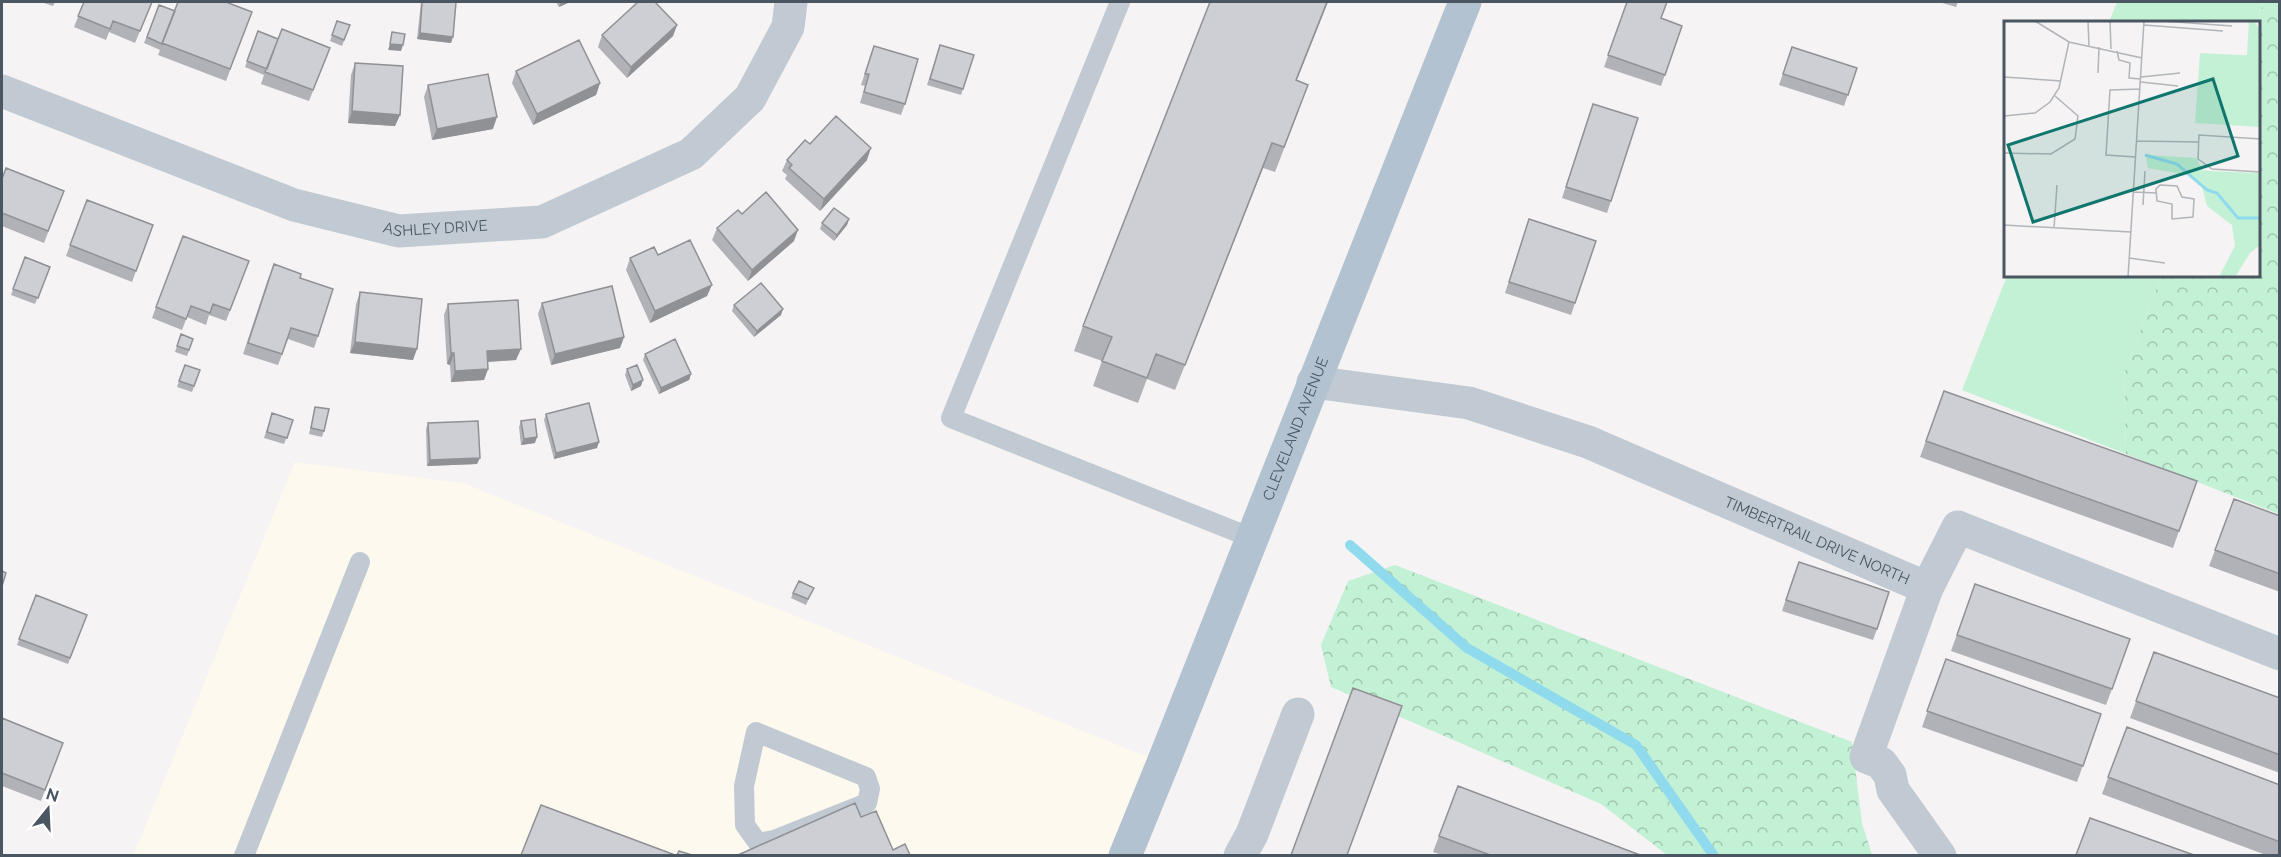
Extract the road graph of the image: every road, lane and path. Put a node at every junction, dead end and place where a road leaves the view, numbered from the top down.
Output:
1 (791, 2) edge
2 (1120, 2) edge
3 (1465, 2) edge
4 (2, 91) edge
5 (1313, 382) junction
6 (1252, 538) junction
7 (360, 562) dead end
8 (1927, 588) junction
9 (2280, 654) edge
10 (1298, 714) dead end
11 (756, 732) joint
12 (244, 855) edge
13 (1125, 855) edge
14 (1240, 855) edge
15 (1940, 855) edge

1 - 4 street, ASHLEY DRIVE
2 - 6 lane
3 - 5 main road, CLEVELAND AVENUE
5 - 6 main road, CLEVELAND AVENUE
5 - 8 street, TIMBERTRAIL DRIVE NORTH
6 - 13 main road, CLEVELAND AVENUE
7 - 12 lane
8 - 9 street, TIMBERTRAIL DRIVE NORTH
8 - 15 street
10 - 14 street
11 - 11 lane

